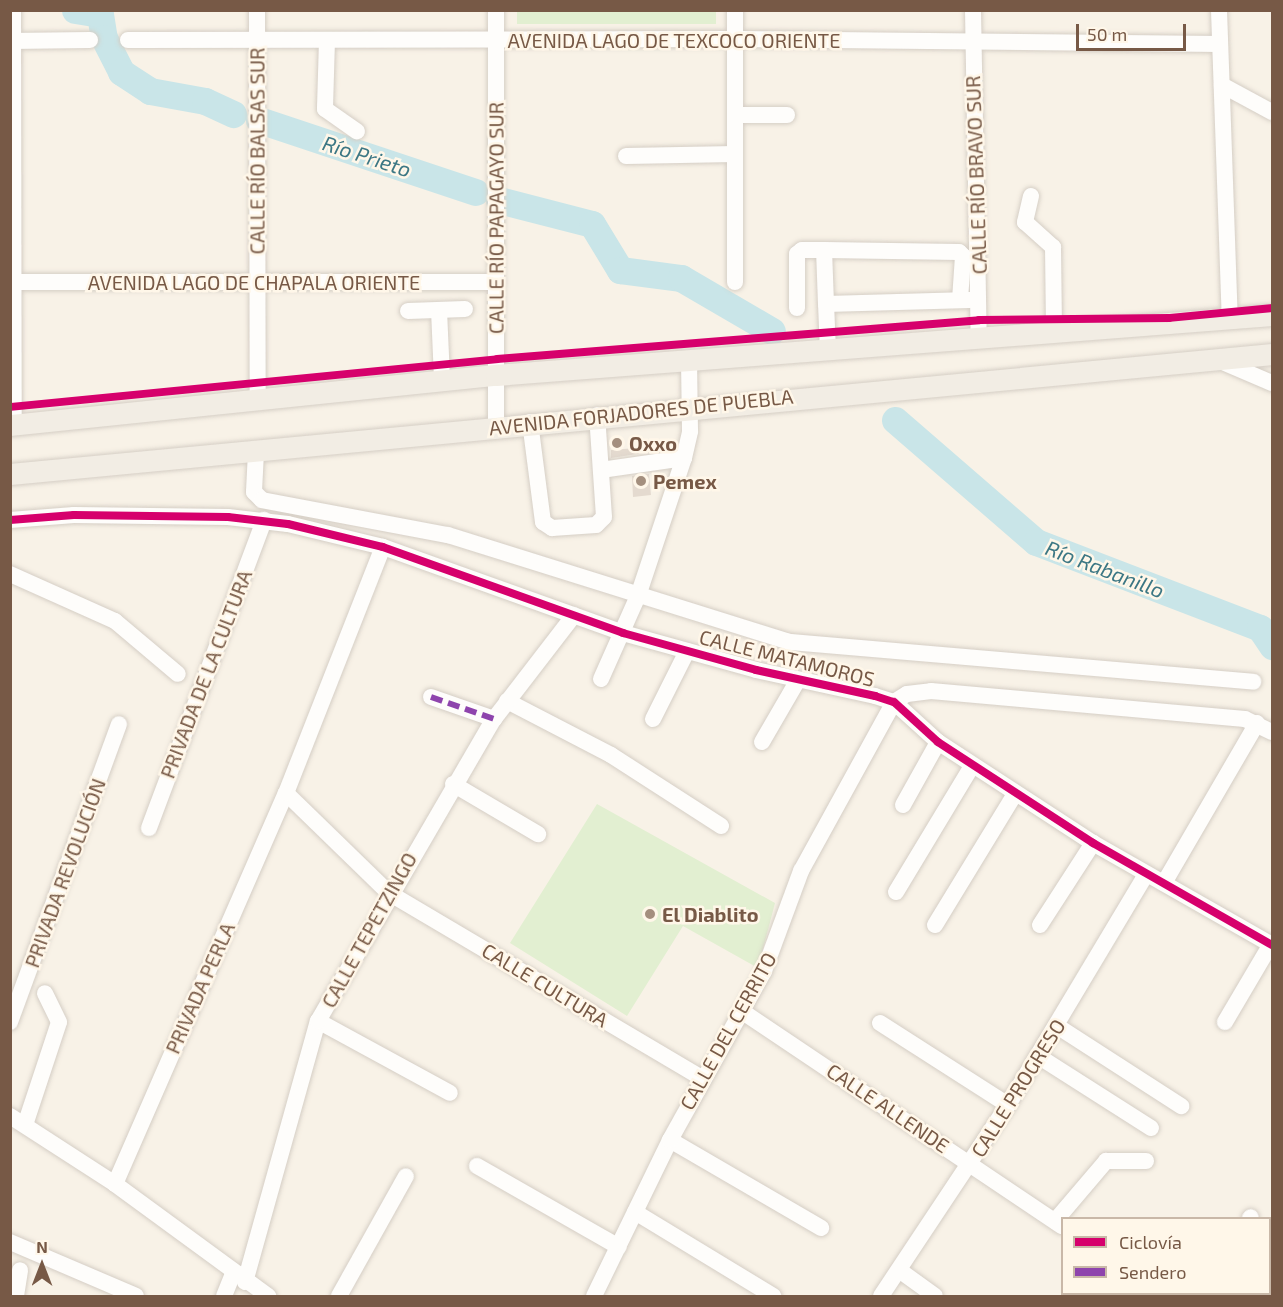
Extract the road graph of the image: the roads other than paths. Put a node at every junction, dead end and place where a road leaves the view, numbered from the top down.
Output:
1 (13, 10) edge
2 (257, 10) edge
3 (496, 10) edge
4 (735, 10) edge
5 (973, 10) edge
6 (1220, 10) edge
7 (736, 39) junction
8 (90, 40) dead end
9 (128, 40) dead end
10 (257, 40) junction
11 (327, 40) junction
12 (496, 40) junction
13 (11, 41) edge
14 (972, 41) junction
15 (1220, 45) junction
16 (1222, 85) junction
17 (1272, 112) edge
18 (736, 115) junction
19 (787, 115) dead end
20 (357, 131) dead end
21 (735, 154) junction
22 (626, 156) dead end
23 (1030, 196) dead end
24 (824, 250) junction
25 (12, 282) edge
26 (497, 282) junction
27 (735, 282) dead end
28 (257, 283) junction
29 (960, 300) junction
30 (980, 300) junction
31 (826, 304) junction
32 (797, 308) dead end
33 (465, 309) dead end
34 (439, 310) junction
35 (408, 311) dead end
36 (1272, 315) edge
37 (1230, 319) junction
38 (1054, 334) junction
39 (979, 340) junction
40 (828, 351) junction
41 (1272, 354) edge
42 (689, 360) junction
43 (1217, 360) junction
44 (496, 375) junction
45 (441, 380) junction
46 (1272, 383) edge
47 (258, 399) junction
48 (690, 407) junction
49 (597, 415) junction
50 (530, 422) junction
51 (12, 425) edge
52 (496, 425) junction
53 (256, 452) junction
54 (684, 458) junction
55 (601, 470) junction
56 (10, 474) edge
57 (10, 520) edge
58 (264, 520) junction
59 (382, 547) junction
60 (10, 574) edge
61 (638, 596) junction
62 (574, 615) junction
63 (623, 633) junction
64 (687, 651) junction
65 (178, 674) dead end
66 (601, 679) dead end
67 (798, 680) junction
68 (1253, 682) dead end
69 (431, 697) dead end
70 (507, 701) junction
71 (894, 702) junction
72 (494, 719) junction
73 (653, 719) dead end
74 (1257, 723) junction
75 (119, 724) dead end
76 (1272, 732) edge
77 (762, 742) dead end
78 (938, 742) junction
79 (972, 766) junction
80 (453, 784) junction
81 (286, 793) junction
82 (1015, 794) junction
83 (903, 805) dead end
84 (721, 826) dead end
85 (149, 828) dead end
86 (538, 834) dead end
87 (1093, 843) junction
88 (1146, 874) junction
89 (1164, 883) junction
90 (896, 892) dead end
91 (388, 893) junction
92 (934, 924) dead end
93 (1040, 924) dead end
94 (1272, 944) edge
95 (45, 993) dead end
96 (743, 1012) junction
97 (318, 1021) junction
98 (10, 1022) edge
99 (1225, 1022) dead end
100 (880, 1023) dead end
101 (1057, 1026) junction
102 (1038, 1056) junction
103 (702, 1078) junction
104 (450, 1093) dead end
105 (1008, 1105) junction
106 (1181, 1106) dead end
107 (10, 1116) edge
108 (25, 1125) junction
109 (1150, 1128) dead end
110 (670, 1140) junction
111 (1146, 1161) dead end
112 (971, 1163) junction
113 (477, 1166) dead end
114 (406, 1176) dead end
115 (115, 1184) junction
116 (635, 1212) junction
117 (1064, 1217) edge
118 (1059, 1224) edge
119 (821, 1228) dead end
120 (10, 1242) edge
121 (619, 1246) junction
122 (20, 1270) dead end
123 (899, 1270) junction
124 (239, 1278) junction
125 (16, 1296) edge
126 (136, 1296) edge
127 (224, 1296) edge
128 (268, 1296) edge
129 (339, 1296) edge
130 (594, 1296) edge
131 (773, 1296) edge
132 (881, 1296) edge
133 (935, 1296) edge

1 - 13 street
2 - 10 street, CALLE RÍO BALSAS SUR
3 - 12 street, CALLE RÍO PAPAGAYO SUR
4 - 7 street
5 - 14 street, CALLE RÍO BRAVO SUR
6 - 15 street
7 - 12 street, AVENIDA LAGO DE TEXCOCO ORIENTE
7 - 14 street, AVENIDA LAGO DE TEXCOCO ORIENTE
7 - 18 street
8 - 13 street
9 - 10 street, AVENIDA LAGO DE TEXCOCO ORIENTE
10 - 11 street, AVENIDA LAGO DE TEXCOCO ORIENTE
10 - 28 street, CALLE RÍO BALSAS SUR
11 - 12 street, AVENIDA LAGO DE TEXCOCO ORIENTE
11 - 20 street
12 - 26 street, CALLE RÍO PAPAGAYO SUR
13 - 25 street
14 - 15 street, AVENIDA LAGO DE TEXCOCO ORIENTE
14 - 30 street, CALLE RÍO BRAVO SUR
15 - 16 street
16 - 17 street
16 - 37 street
18 - 19 street
18 - 21 street
21 - 22 street
21 - 27 street
23 - 38 street
24 - 29 street
24 - 31 street
24 - 32 street
25 - 28 street, AVENIDA LAGO DE CHAPALA ORIENTE
25 - 51 street
26 - 28 street, AVENIDA LAGO DE CHAPALA ORIENTE
26 - 44 street, CALLE RÍO PAPAGAYO SUR
28 - 47 street, CALLE RÍO BALSAS SUR
29 - 30 street
29 - 31 street
30 - 39 street, CALLE RÍO BRAVO SUR
31 - 40 street
33 - 34 street
34 - 35 street
34 - 45 street
36 - 37 main road
37 - 38 main road
38 - 39 main road
39 - 40 main road
40 - 42 main road
41 - 43 main road, AVENIDA FORJADORES DE PUEBLA
42 - 44 main road
42 - 48 street
43 - 46 street
43 - 48 main road, AVENIDA FORJADORES DE PUEBLA
44 - 45 main road
44 - 52 street, CALLE RÍO PAPAGAYO SUR
45 - 47 main road
47 - 51 main road
48 - 49 main road, AVENIDA FORJADORES DE PUEBLA
48 - 54 street
49 - 50 main road, AVENIDA FORJADORES DE PUEBLA
49 - 55 street
50 - 52 main road, AVENIDA FORJADORES DE PUEBLA
50 - 55 street
52 - 53 main road, AVENIDA FORJADORES DE PUEBLA
53 - 56 main road, AVENIDA FORJADORES DE PUEBLA
53 - 61 street
54 - 55 street
54 - 61 street
57 - 58 street, CALLE MATAMOROS
58 - 59 street, CALLE MATAMOROS
58 - 85 street, PRIVADA DE LA CULTURA
59 - 62 street, CALLE MATAMOROS
59 - 81 street, PRIVADA PERLA
60 - 65 street, PRIVADA DE LA CULTURA
61 - 63 street
61 - 68 street
62 - 63 street, CALLE MATAMOROS
62 - 70 street, CALLE TEPETZINGO
63 - 64 street, CALLE MATAMOROS
63 - 66 street
64 - 67 street, CALLE MATAMOROS
64 - 73 street
67 - 71 street, CALLE MATAMOROS
67 - 77 street
69 - 72 street
70 - 72 street, CALLE TEPETZINGO
70 - 84 street
71 - 74 street
71 - 78 street, CALLE MATAMOROS
71 - 96 street, CALLE DEL CERRITO
72 - 80 street, CALLE TEPETZINGO
74 - 76 street
74 - 89 street
75 - 98 street, PRIVADA REVOLUCIÓN
78 - 79 street, CALLE MATAMOROS
78 - 83 street
79 - 82 street, CALLE MATAMOROS
79 - 90 street
80 - 86 street
80 - 91 street, CALLE TEPETZINGO
81 - 91 street, CALLE CULTURA
81 - 115 street, PRIVADA PERLA
82 - 87 street, CALLE MATAMOROS
82 - 92 street
87 - 88 street, CALLE MATAMOROS
87 - 93 street
88 - 89 street, CALLE MATAMOROS
88 - 101 street, CALLE PROGRESO
89 - 94 street, CALLE MATAMOROS
91 - 97 street, CALLE TEPETZINGO
91 - 103 street, CALLE CULTURA
94 - 99 street
95 - 108 street
96 - 103 street, CALLE DEL CERRITO
96 - 112 street, CALLE ALLENDE
97 - 104 street
97 - 124 street, CALLE TEPETZINGO
100 - 105 street
101 - 102 street, CALLE PROGRESO
101 - 106 street
102 - 105 street, CALLE PROGRESO
102 - 109 street
103 - 110 street, CALLE DEL CERRITO
105 - 112 street, CALLE PROGRESO
107 - 108 street
108 - 115 street
110 - 116 street, CALLE DEL CERRITO
110 - 119 street
111 - 117 street
112 - 118 street, CALLE ALLENDE
112 - 123 street, CALLE PROGRESO
113 - 121 street
114 - 129 street
115 - 124 street
116 - 121 street, CALLE DEL CERRITO
116 - 131 street
120 - 126 street
121 - 130 street, CALLE DEL CERRITO
122 - 125 street
123 - 132 street, CALLE PROGRESO
123 - 133 street
124 - 127 street, CALLE TEPETZINGO
124 - 128 street

